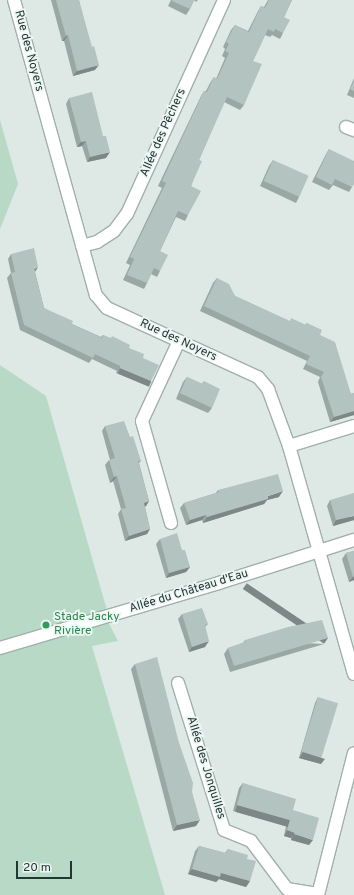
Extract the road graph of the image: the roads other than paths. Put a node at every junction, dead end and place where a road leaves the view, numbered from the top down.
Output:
1 (14, 0) edge
2 (224, 0) edge
3 (82, 246) junction
4 (179, 341) junction
5 (354, 426) edge
6 (289, 446) junction
7 (171, 523) dead end
8 (354, 540) edge
9 (318, 551) junction
10 (0, 648) edge
11 (353, 669) edge
12 (178, 683) dead end
13 (354, 753) edge
14 (318, 895) edge

1 - 3 street, Rue des Noyers
2 - 3 street, Allée des Pêchers
3 - 4 street, Rue des Noyers
4 - 6 street, Rue des Noyers
4 - 7 street
5 - 6 street
6 - 9 street, Rue des Noyers
8 - 9 street, Allée du Château d'Eau
9 - 10 street, Allée du Château d'Eau
9 - 11 street, Rue des Noyers
12 - 14 street, Allée des Jonquilles
13 - 14 street

